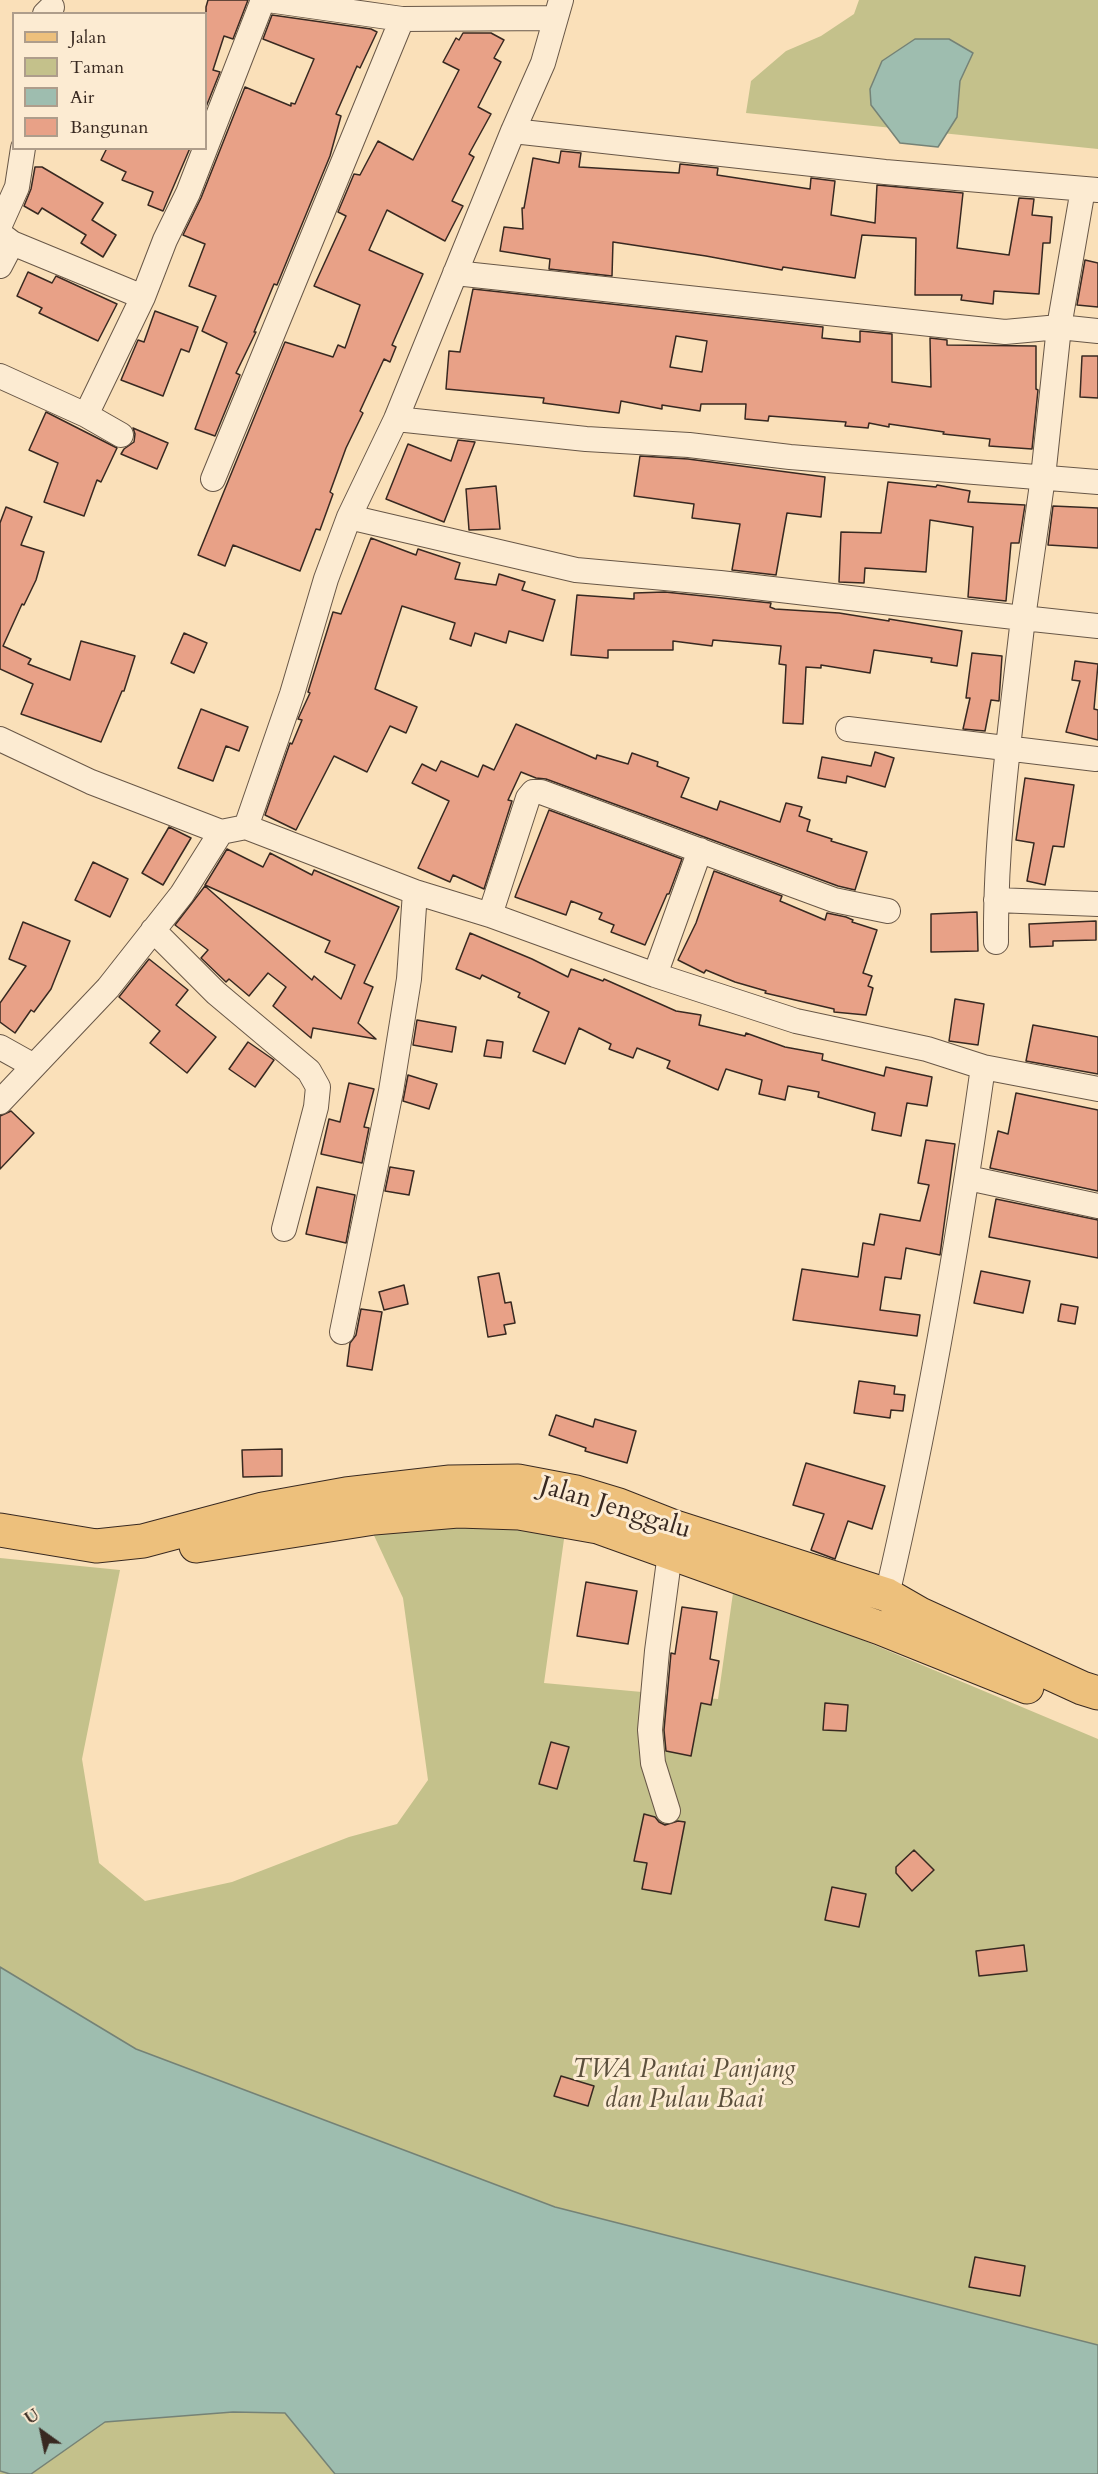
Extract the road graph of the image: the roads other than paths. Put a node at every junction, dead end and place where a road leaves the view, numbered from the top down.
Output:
1 (263, 0) edge
2 (268, 0) edge
3 (558, 9) edge
4 (402, 19) junction
5 (513, 131) junction
6 (207, 144) edge
7 (23, 150) edge
8 (204, 150) edge
9 (1091, 190) edge
10 (4, 234) edge
11 (0, 266) edge
12 (455, 273) junction
13 (143, 297) junction
14 (1059, 327) junction
15 (1098, 332) edge
16 (0, 376) edge
17 (86, 415) junction
18 (396, 419) junction
19 (122, 435) dead end
20 (1043, 477) junction
21 (213, 478) dead end
22 (1098, 482) edge
23 (349, 517) junction
24 (1023, 618) junction
25 (1098, 626) edge
26 (848, 729) dead end
27 (0, 739) edge
28 (1008, 750) junction
29 (1096, 759) dead end
30 (246, 826) junction
31 (221, 832) junction
32 (700, 850) junction
33 (415, 892) junction
34 (996, 900) junction
35 (1098, 904) edge
36 (888, 910) dead end
37 (490, 915) junction
38 (153, 930) junction
39 (996, 942) dead end
40 (655, 975) junction
41 (0, 1047) edge
42 (34, 1066) junction
43 (983, 1067) junction
44 (1098, 1089) edge
45 (0, 1102) edge
46 (968, 1178) junction
47 (1098, 1206) edge
48 (284, 1229) dead end
49 (342, 1332) dead end
50 (0, 1530) edge
51 (0, 1543) edge
52 (95, 1552) junction
53 (670, 1553) junction
54 (887, 1594) junction
55 (1020, 1672) junction
56 (1098, 1693) edge
57 (1098, 1716) edge
58 (668, 1810) dead end

1 - 6 street
2 - 4 street
3 - 4 street
3 - 5 street
4 - 21 street
5 - 9 street
5 - 12 street
7 - 10 street
8 - 13 street
9 - 14 street
10 - 11 street
10 - 13 street
12 - 14 street
12 - 18 street
13 - 17 street
14 - 15 street
14 - 20 street
16 - 17 street
17 - 19 street
18 - 20 street
18 - 23 street
20 - 22 street
20 - 24 street
23 - 24 street
23 - 30 street
24 - 25 street
24 - 28 street
26 - 28 street
27 - 31 street
28 - 29 street
28 - 34 street
30 - 31 street
30 - 33 street
31 - 38 street
32 - 36 street
32 - 37 street
32 - 40 street
33 - 37 street
33 - 49 street
34 - 35 street
34 - 39 street
37 - 40 street
38 - 42 street
38 - 48 street
40 - 43 street
41 - 42 street
42 - 45 street
43 - 44 street
43 - 46 street
46 - 47 street
46 - 54 street
50 - 52 main road, Jalan Jenggalu
51 - 52 main road, Jalan Jenggalu
52 - 53 main road, Jalan Jenggalu
52 - 54 main road, Jalan Jenggalu
53 - 55 main road, Jalan Jenggalu
53 - 58 street
54 - 55 main road, Jalan Jenggalu
55 - 56 main road, Jalan Jenggalu
55 - 57 main road, Jalan Jenggalu

